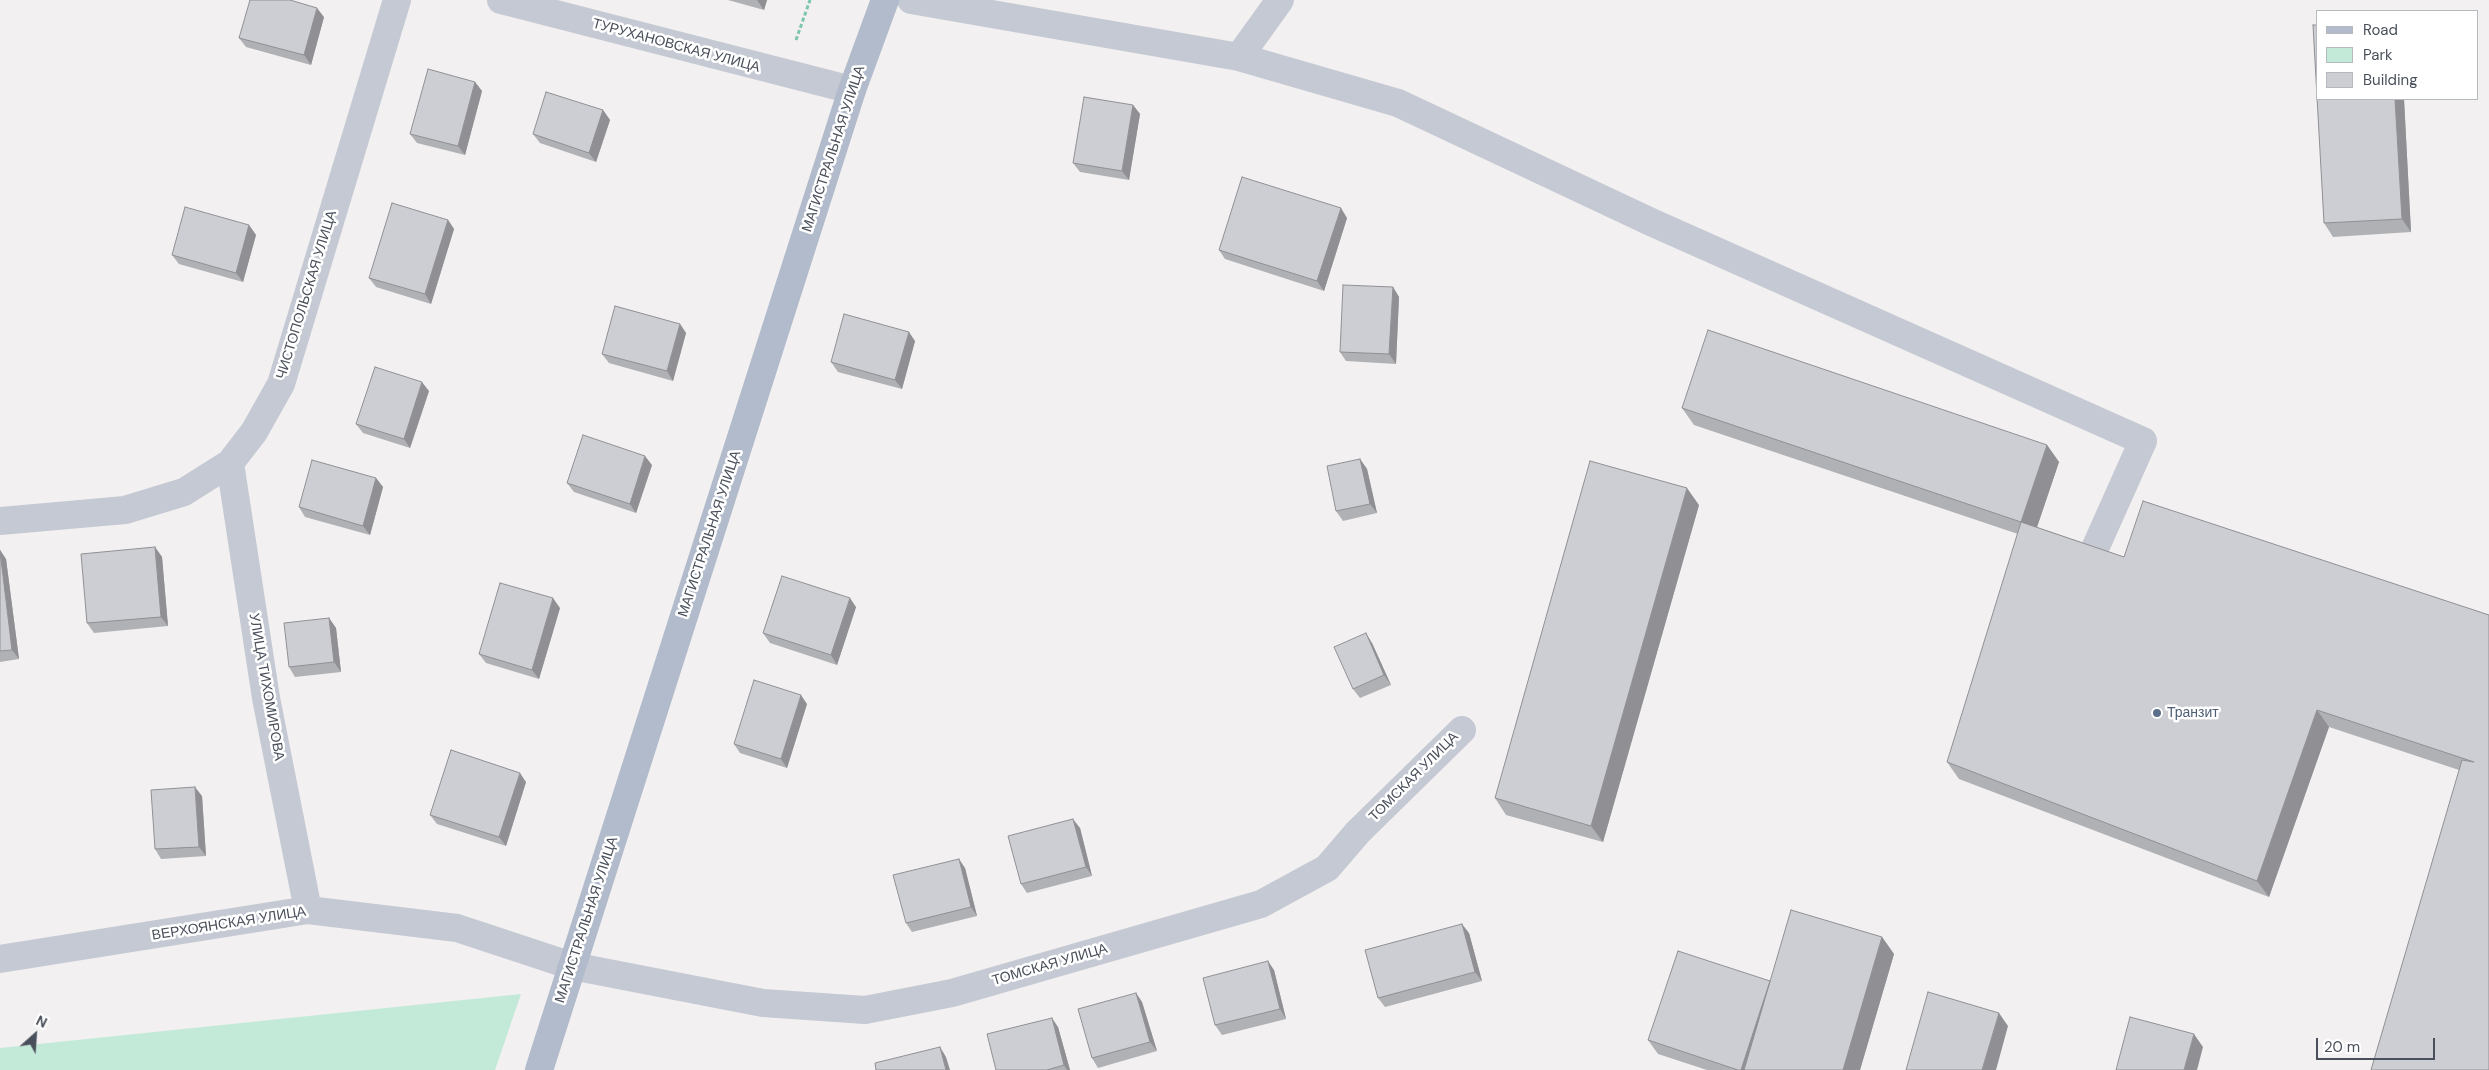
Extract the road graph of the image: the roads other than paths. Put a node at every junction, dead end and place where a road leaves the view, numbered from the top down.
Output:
1 (397, 0) edge
2 (501, 0) edge
3 (885, 0) edge
4 (911, 0) edge
5 (1280, 0) edge
6 (1239, 56) junction
7 (852, 90) junction
8 (230, 463) junction
9 (0, 521) edge
10 (2072, 602) edge
11 (1462, 730) dead end
12 (308, 910) junction
13 (0, 960) edge
14 (572, 966) junction
15 (539, 1070) edge

1 - 8 street, ЧИСТОПОЛЬСКАЯ УЛИЦА
2 - 7 street, ТУРУХАНОВСКАЯ УЛИЦА
3 - 7 main road, МАГИСТРАЛЬНАЯ УЛИЦА
4 - 6 street
5 - 6 street
6 - 10 street
7 - 14 main road, МАГИСТРАЛЬНАЯ УЛИЦА
8 - 9 street, ЧИСТОПОЛЬСКАЯ УЛИЦА
8 - 12 street, УЛИЦА ТИХОМИРОВА
11 - 14 street, ТОМСКАЯ УЛИЦА
12 - 13 street, ВЕРХОЯНСКАЯ УЛИЦА
12 - 14 street, ВЕРХОЯНСКАЯ УЛИЦА
14 - 15 main road, МАГИСТРАЛЬНАЯ УЛИЦА

